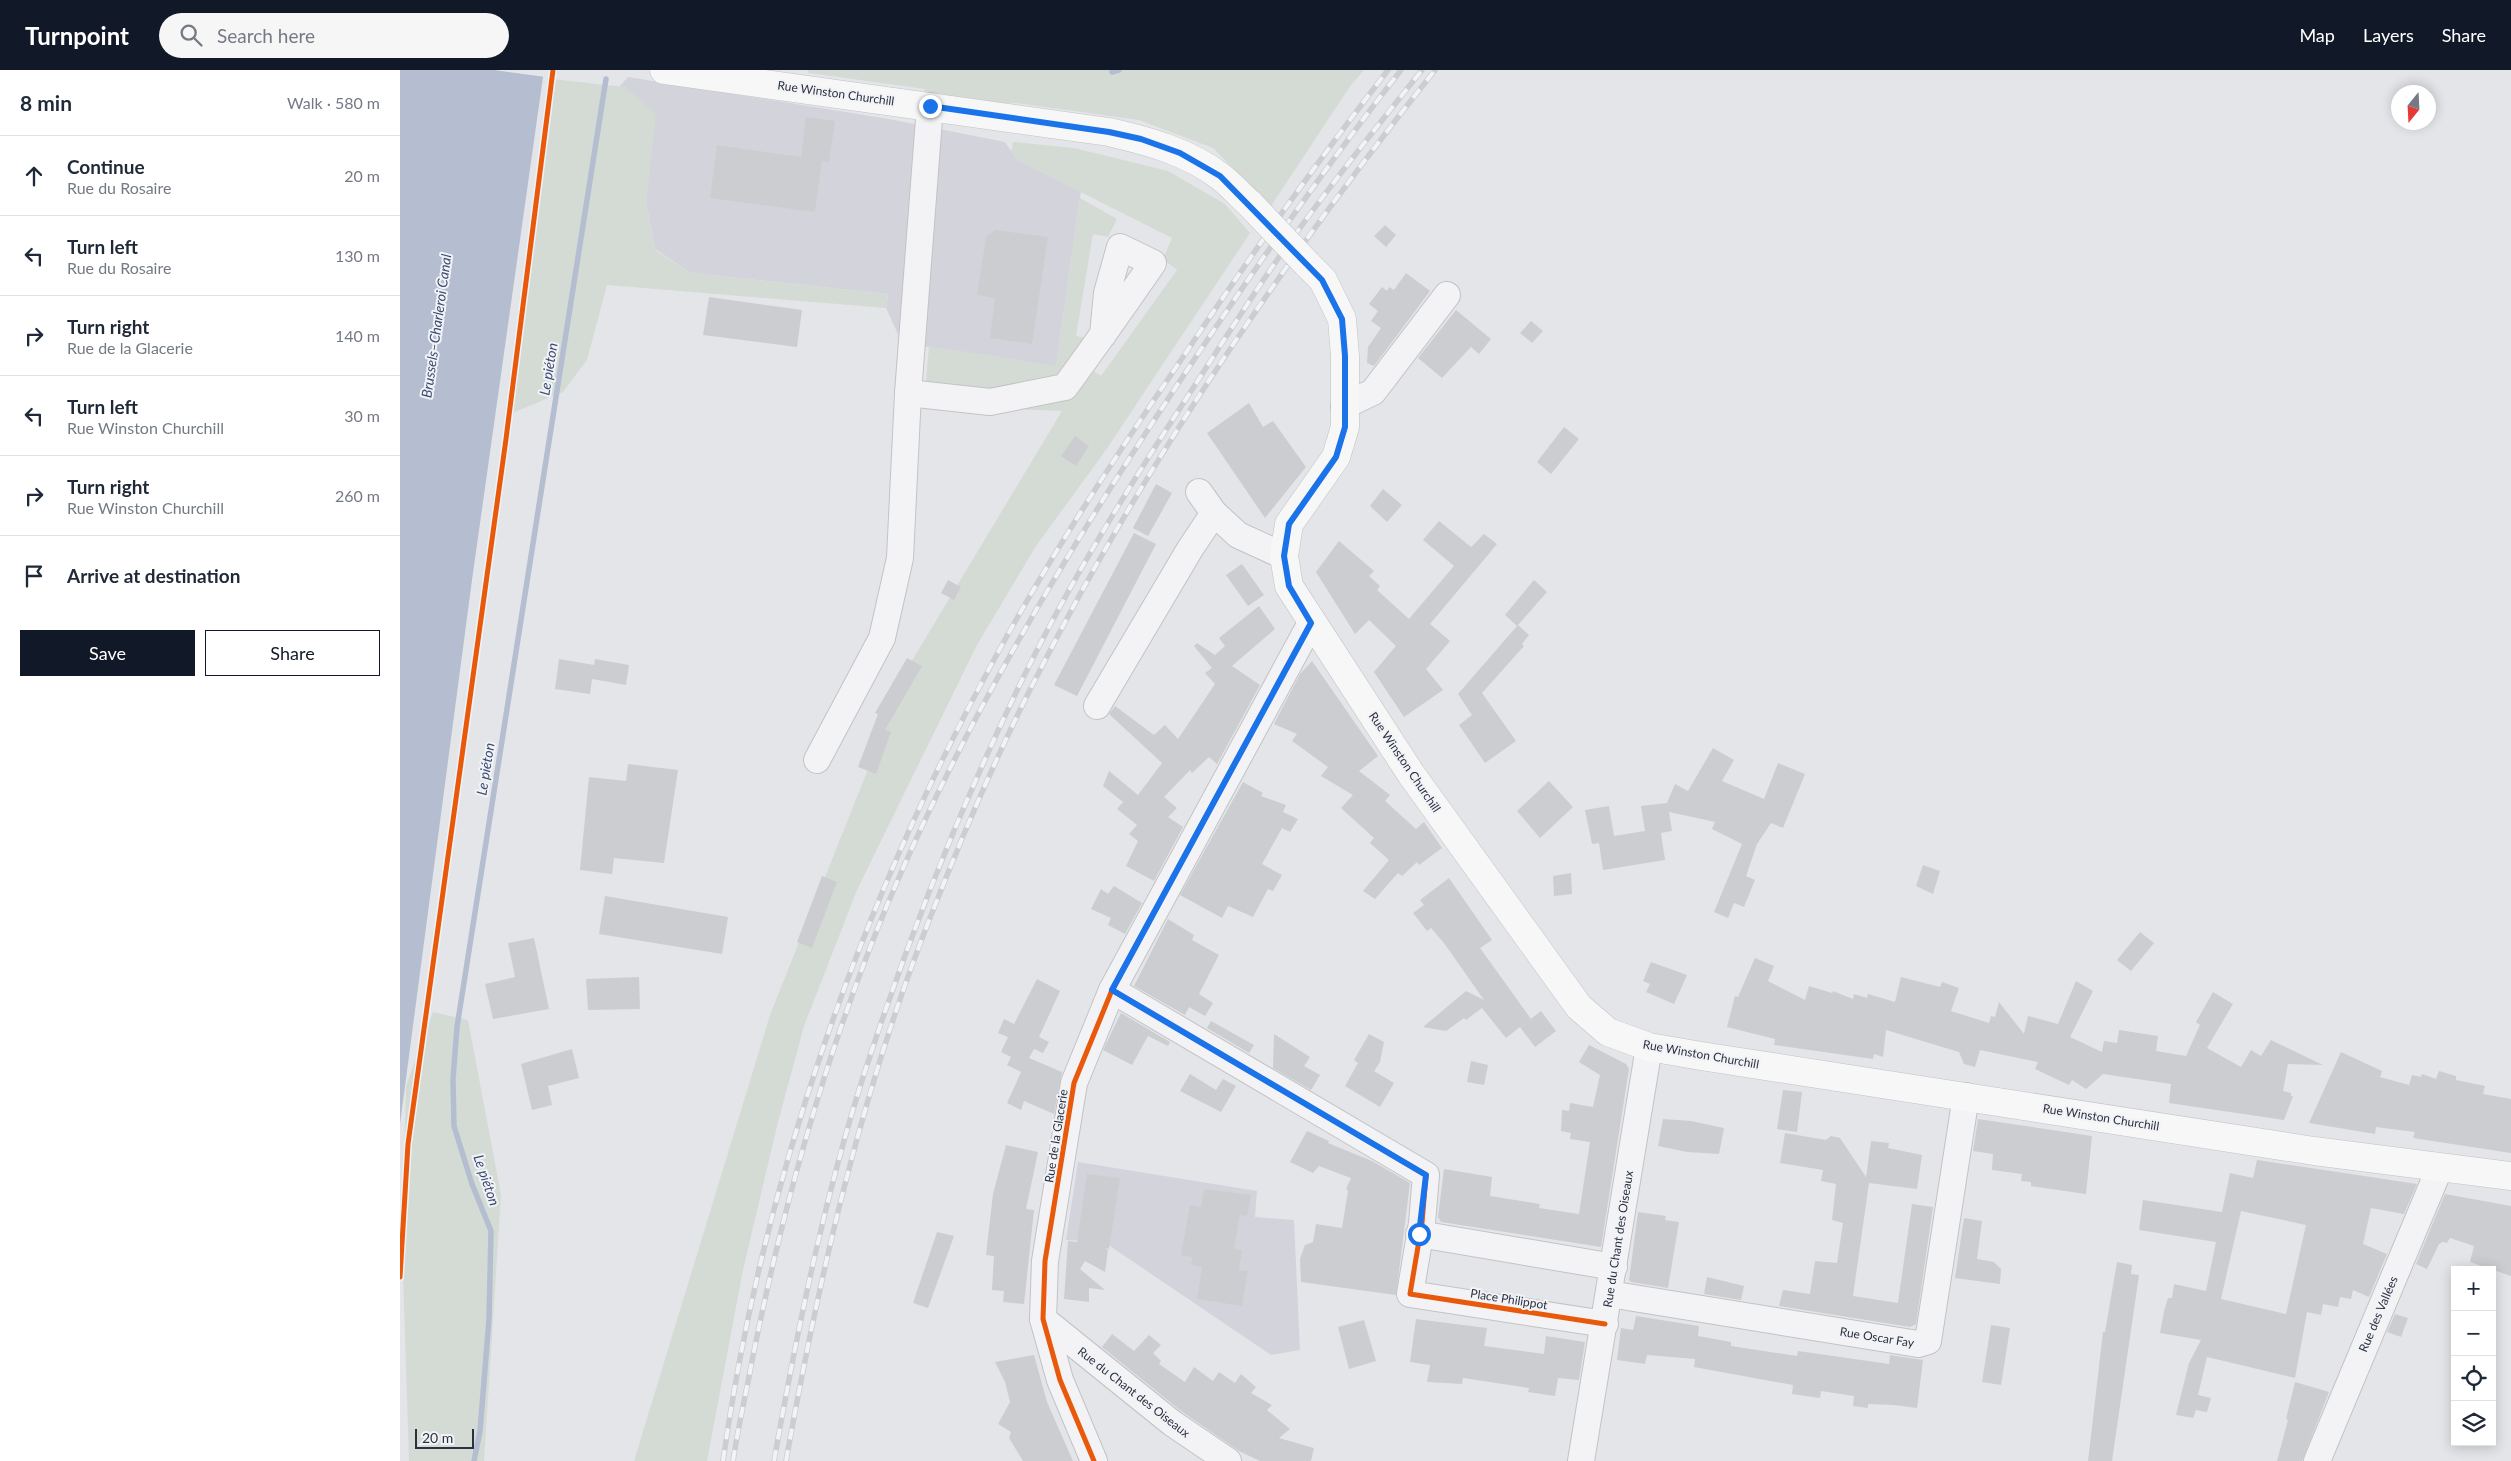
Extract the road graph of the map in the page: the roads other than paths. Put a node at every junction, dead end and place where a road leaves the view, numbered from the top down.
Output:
1 (668, 70) edge
2 (782, 78) edge
3 (930, 106) junction
4 (1447, 295) dead end
5 (1103, 335) dead end
6 (908, 393) junction
7 (1344, 406) junction
8 (1199, 492) dead end
9 (1214, 513) junction
10 (1284, 556) junction
11 (1311, 623) junction
12 (1097, 706) dead end
13 (817, 760) dead end
14 (1112, 990) junction
15 (1649, 1047) junction
16 (1966, 1096) junction
17 (2440, 1167) junction
18 (2511, 1176) edge
19 (1419, 1234) junction
20 (1614, 1267) junction
21 (1610, 1294) junction
22 (1043, 1319) junction
23 (1604, 1324) junction
24 (1094, 1461) edge
25 (1228, 1461) edge
26 (1581, 1461) edge
27 (2317, 1461) edge

1 - 2 main road, Rue Winston Churchill
2 - 3 main road, Rue Winston Churchill
3 - 6 street
3 - 7 main road, Rue Winston Churchill, bridge
4 - 7 street
5 - 6 street
6 - 13 street
7 - 10 main road, Rue Winston Churchill
8 - 9 street
9 - 10 street
9 - 12 street
10 - 11 main road, Rue Winston Churchill
11 - 14 street, Rue de la Glacerie
11 - 15 main road, Rue Winston Churchill
14 - 19 street
14 - 22 street, Rue de la Glacerie
15 - 16 main road, Rue Winston Churchill
15 - 20 street, Rue du Chant des Oiseaux
16 - 17 main road, Rue Winston Churchill
16 - 21 street, Rue Oscar Fay
17 - 18 main road, Rue Winston Churchill
17 - 27 street, Rue des Vallées
19 - 20 street
19 - 23 street, Place Philippot
20 - 21 street, Rue du Chant des Oiseaux
21 - 23 street, Rue du Chant des Oiseaux
22 - 24 street, Rue de la Glacerie
22 - 25 street, Rue du Chant des Oiseaux
23 - 26 street, Rue du Chant des Oiseaux

